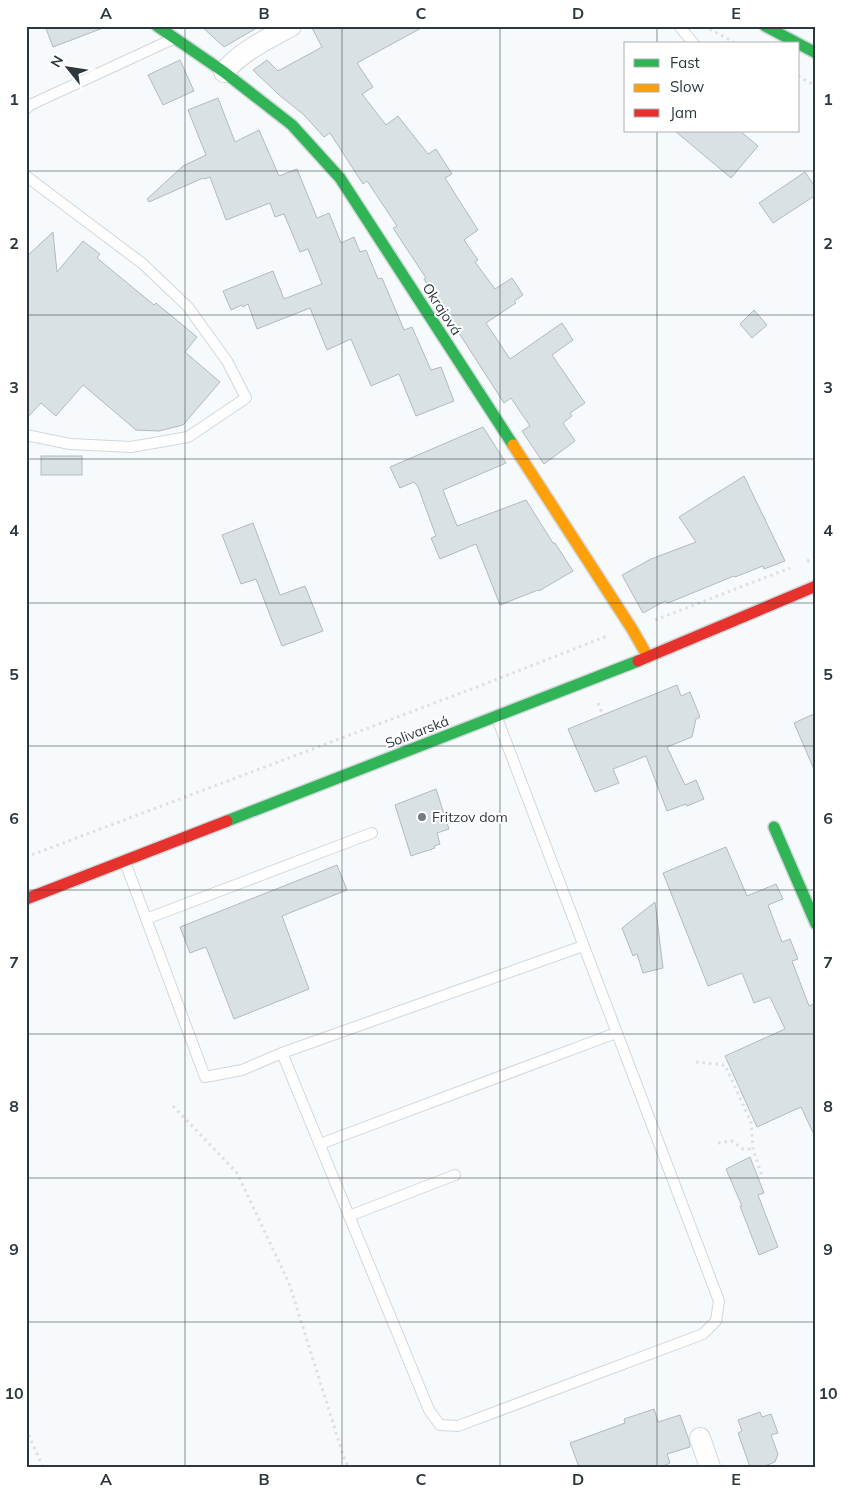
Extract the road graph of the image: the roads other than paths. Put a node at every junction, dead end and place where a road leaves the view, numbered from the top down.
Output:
1 (157, 26) edge
2 (291, 26) edge
3 (679, 26) edge
4 (765, 26) edge
5 (174, 39) junction
6 (692, 42) edge
7 (795, 42) edge
8 (800, 45) edge
9 (816, 53) edge
10 (224, 72) junction
11 (28, 106) edge
12 (26, 176) edge
13 (26, 435) edge
14 (816, 586) edge
15 (648, 657) junction
16 (496, 718) junction
17 (774, 827) dead end
18 (372, 834) dead end
19 (124, 861) junction
20 (26, 899) edge
21 (146, 919) junction
22 (816, 924) edge
23 (583, 946) junction
24 (616, 1033) junction
25 (282, 1053) junction
26 (320, 1144) junction
27 (455, 1176) dead end
28 (349, 1216) junction
29 (700, 1438) dead end
30 (710, 1467) edge

1 - 5 street, Okrajová
2 - 10 street
3 - 6 lane
4 - 7 street
5 - 10 street, Okrajová
5 - 11 lane
8 - 9 street
10 - 15 street, Okrajová
12 - 13 lane
14 - 15 street, Solivarská
15 - 16 street, Solivarská
16 - 19 street, Solivarská
16 - 23 lane
17 - 22 street
18 - 21 lane
19 - 20 street, Solivarská
19 - 21 lane
21 - 25 lane
23 - 24 lane
23 - 25 lane
24 - 26 lane
24 - 28 lane
25 - 26 lane
26 - 28 lane
27 - 28 lane
29 - 30 street

